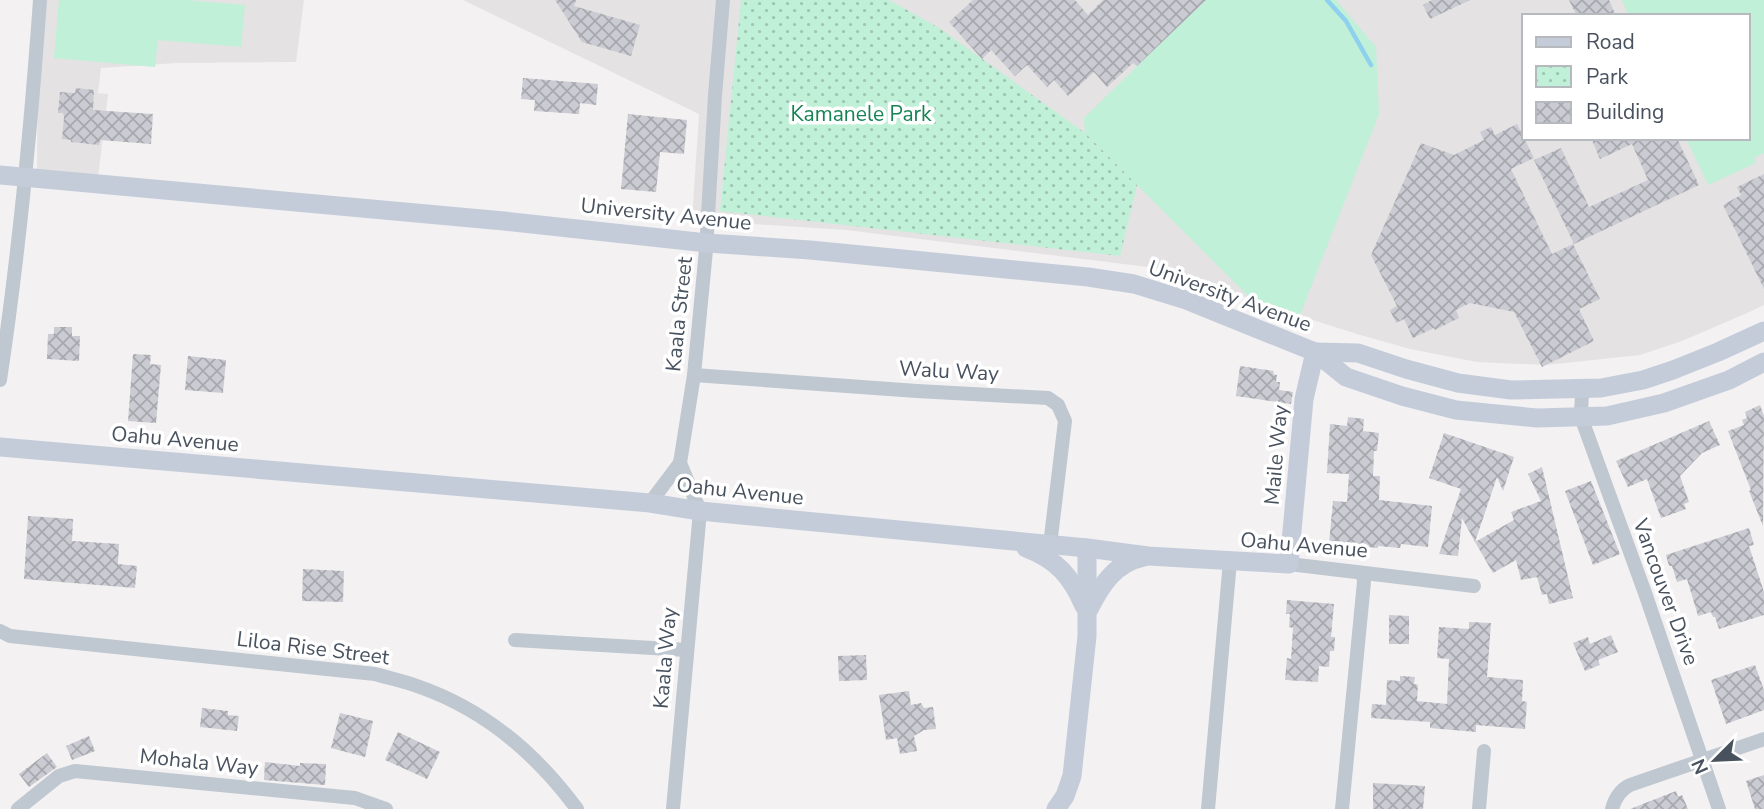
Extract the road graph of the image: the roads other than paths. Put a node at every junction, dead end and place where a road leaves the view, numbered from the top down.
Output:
1 (40, 0) edge
2 (723, 0) edge
3 (0, 175) edge
4 (26, 177) junction
5 (706, 243) junction
6 (1764, 331) edge
7 (1315, 352) junction
8 (1764, 362) edge
9 (694, 375) junction
10 (0, 380) edge
11 (1581, 389) junction
12 (1580, 417) junction
13 (0, 447) edge
14 (680, 463) junction
15 (650, 503) junction
16 (700, 511) junction
17 (1007, 541) junction
18 (1050, 545) junction
19 (1087, 548) junction
20 (1148, 556) junction
21 (1230, 561) junction
22 (1289, 564) junction
23 (1363, 573) junction
24 (1474, 586) dead end
25 (1087, 614) junction
26 (0, 631) edge
27 (515, 639) dead end
28 (687, 650) junction
29 (1764, 739) edge
30 (1484, 751) dead end
31 (1703, 760) junction
32 (27, 807) edge
33 (386, 809) edge
34 (577, 809) edge
35 (673, 809) edge
36 (1056, 809) edge
37 (1208, 809) edge
38 (1342, 809) edge
39 (1479, 809) edge
40 (1612, 809) edge
41 (1719, 809) edge

1 - 4 street
2 - 5 street, Kaala Street
3 - 4 main road, University Avenue
4 - 5 main road, University Avenue
4 - 10 street
5 - 7 main road, University Avenue
5 - 9 street, Kaala Street
6 - 11 main road, University Avenue
7 - 11 main road, University Avenue
7 - 12 main road, University Avenue
7 - 22 main road, Maile Way
8 - 12 main road, University Avenue
9 - 14 street, Kaala Street
9 - 18 street, Walu Way
11 - 12 street, Vancouver Drive
12 - 31 street, Vancouver Drive
13 - 15 main road, Oahu Avenue
14 - 15 street, Kaala Street
14 - 16 street
15 - 16 main road, Oahu Avenue
16 - 17 main road, Oahu Avenue
16 - 28 street, Kaala Way
17 - 18 main road, Oahu Avenue
17 - 25 main road
18 - 19 main road, Oahu Avenue
19 - 20 main road, Oahu Avenue
19 - 25 main road
20 - 21 main road, Oahu Avenue
20 - 25 main road
21 - 22 main road, Oahu Avenue
21 - 37 street
22 - 23 street, Oahu Avenue
23 - 24 street, Oahu Avenue
23 - 38 street
25 - 36 main road
26 - 34 street, Liloa Rise Street
27 - 28 street
28 - 35 street, Kaala Way
29 - 31 street
30 - 39 street
31 - 40 street
31 - 41 street, Vancouver Drive
32 - 33 street, Mohala Way

